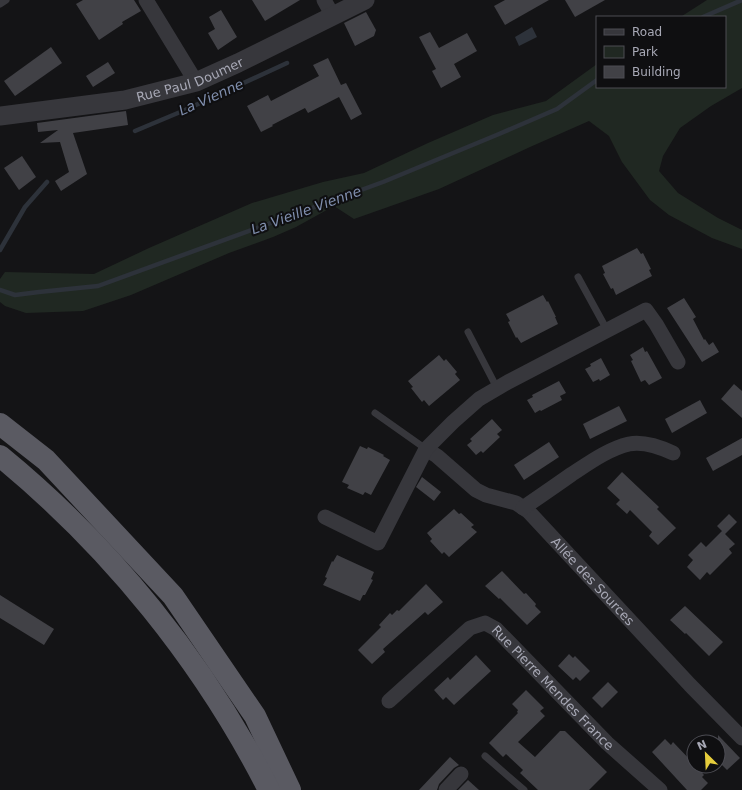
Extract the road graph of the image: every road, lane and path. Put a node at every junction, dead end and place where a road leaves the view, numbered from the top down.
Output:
1 (6, 0) edge
2 (146, 0) edge
3 (365, 0) edge
4 (0, 4) edge
5 (328, 8) edge
6 (196, 82) junction
7 (0, 116) edge
8 (578, 277) dead end
9 (607, 330) junction
10 (468, 332) dead end
11 (678, 362) dead end
12 (498, 388) junction
13 (375, 413) dead end
14 (0, 424) edge
15 (426, 449) junction
16 (673, 453) dead end
17 (0, 456) edge
18 (523, 508) junction
19 (325, 518) dead end
20 (388, 701) dead end
21 (742, 738) edge
22 (485, 756) dead end
23 (461, 774) dead end
24 (269, 790) edge
25 (290, 790) edge
26 (446, 790) edge
27 (524, 790) edge
28 (660, 790) edge

1 - 4 lane
2 - 6 street
3 - 5 street, Rue Paul Doumer
5 - 6 street, Rue Paul Doumer
6 - 7 street, Rue Paul Doumer
8 - 9 lane
9 - 11 street
9 - 12 street
10 - 12 lane
12 - 15 street
13 - 15 lane
14 - 25 highway
15 - 18 street, Allée des Sources
15 - 19 street
16 - 18 street
17 - 24 highway
18 - 21 street, Allée des Sources
20 - 28 street, Rue Pierre Mendes France
22 - 27 lane
23 - 26 street

